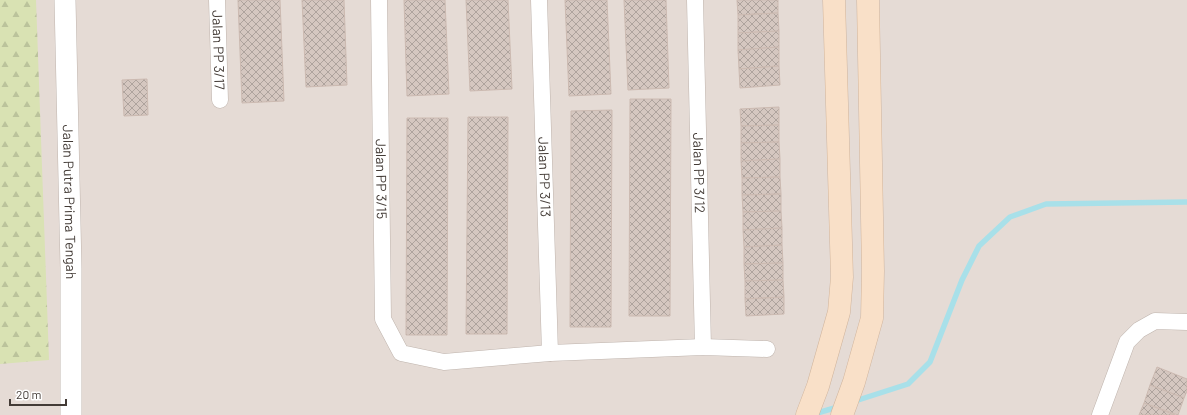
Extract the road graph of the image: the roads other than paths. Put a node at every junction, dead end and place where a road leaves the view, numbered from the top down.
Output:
1 (65, 0) edge
2 (217, 0) edge
3 (379, 0) edge
4 (539, 0) edge
5 (695, 0) edge
6 (834, 0) edge
7 (868, 0) edge
8 (220, 100) dead end
9 (1187, 322) edge
10 (703, 347) junction
11 (767, 349) dead end
12 (550, 353) junction
13 (70, 409) edge
14 (808, 415) edge
15 (842, 415) edge
16 (1100, 415) edge

1 - 13 street, Jalan Putra Prima Tengah
2 - 8 street, Jalan PP 3/17
3 - 12 street, Jalan PP 3/15
4 - 12 street, Jalan PP 3/13
5 - 10 street, Jalan PP 3/12
6 - 14 main road
7 - 15 main road
9 - 16 street
10 - 11 street
10 - 12 street

